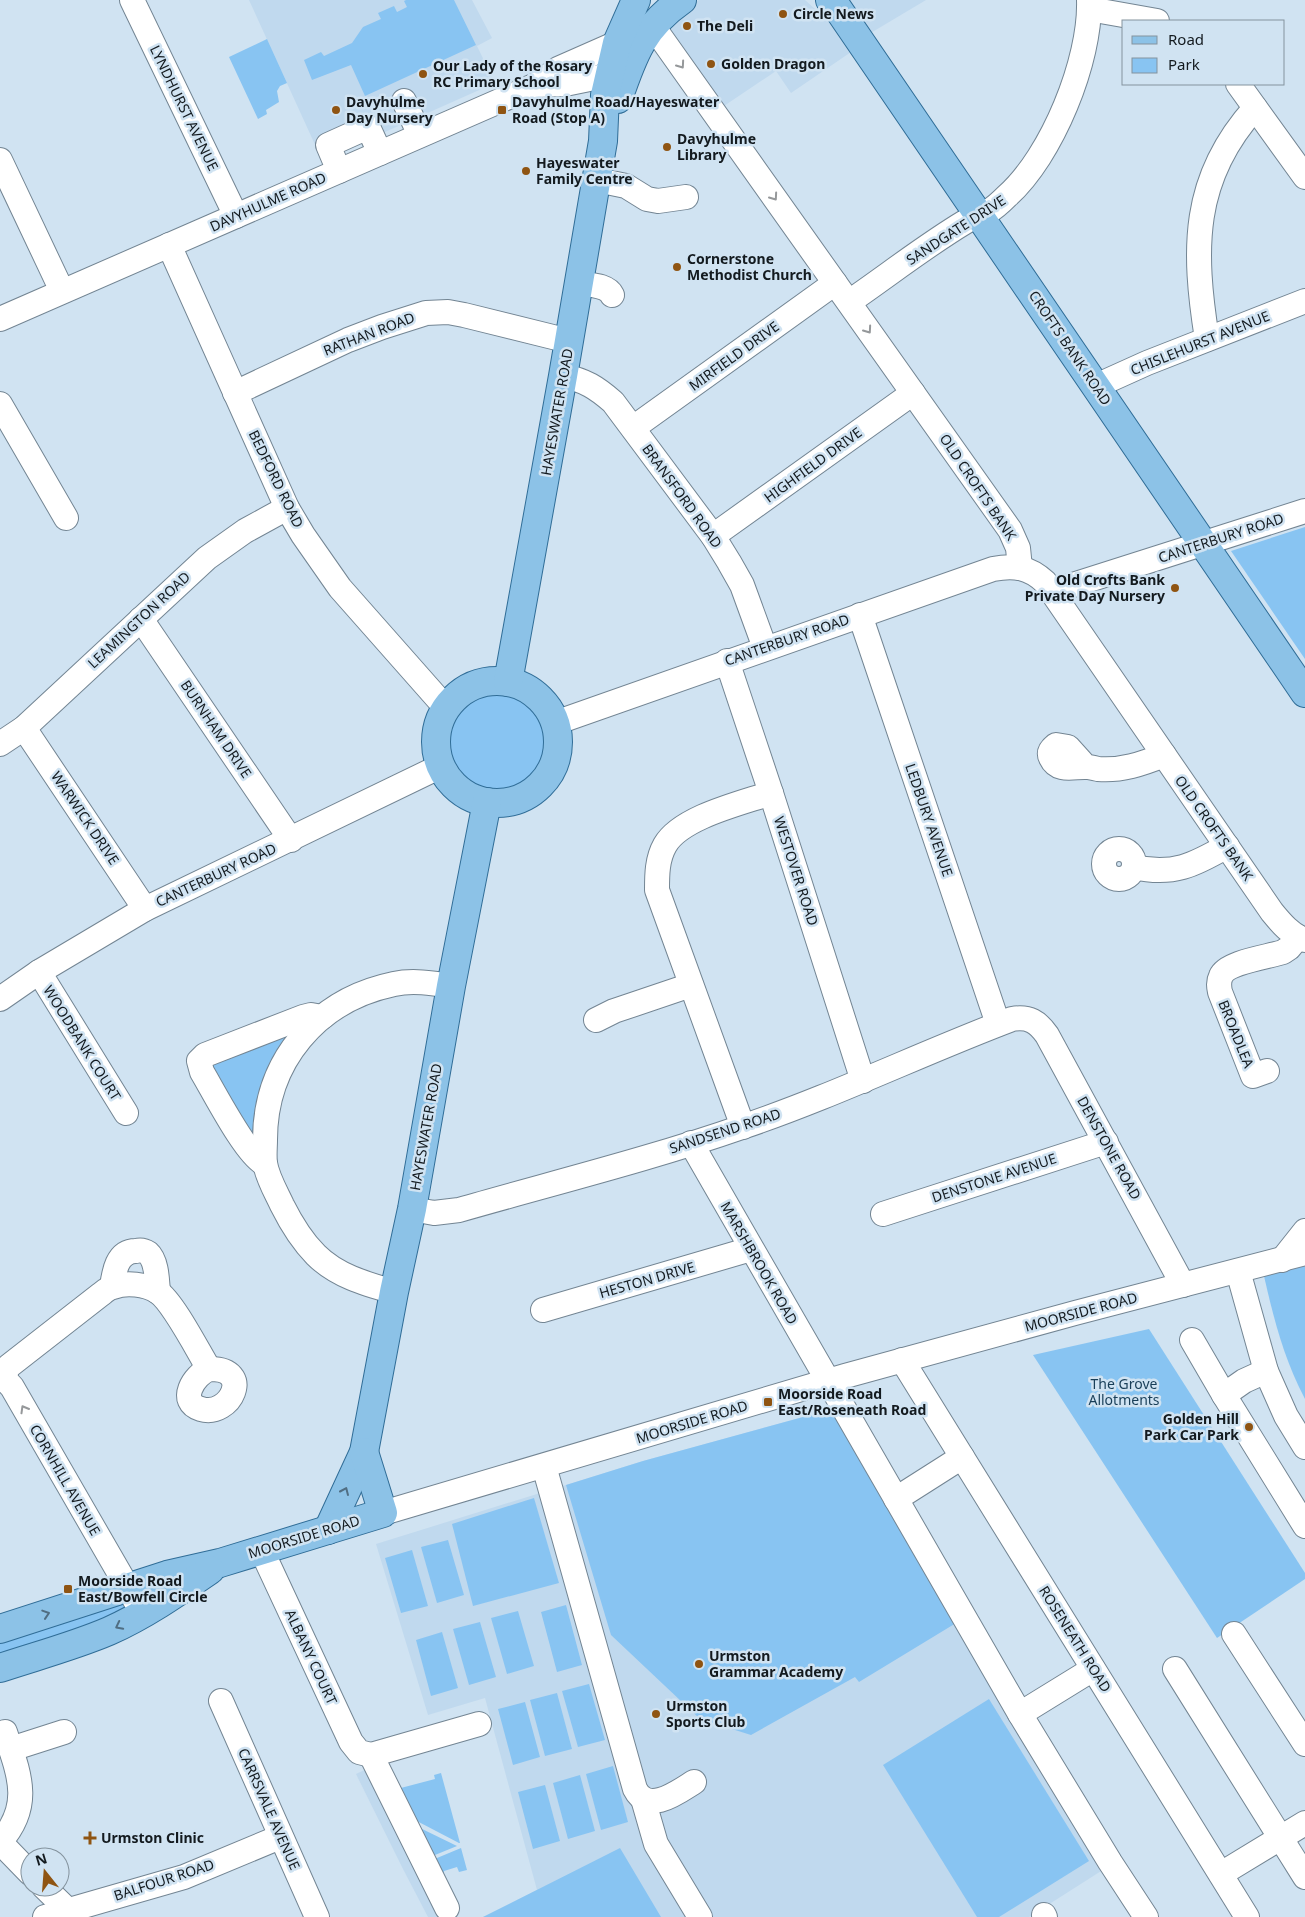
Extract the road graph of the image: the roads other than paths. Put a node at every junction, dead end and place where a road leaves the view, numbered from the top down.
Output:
1 (132, 0) edge
2 (636, 0) edge
3 (682, 0) edge
4 (833, 1) edge
5 (1089, 4) edge
6 (1153, 20) edge
7 (652, 25) junction
8 (617, 43) junction
9 (620, 71) junction
10 (536, 85) junction
11 (1239, 85) edge
12 (404, 101) dead end
13 (1255, 108) junction
14 (420, 136) junction
15 (0, 160) edge
16 (1305, 176) edge
17 (597, 180) junction
18 (686, 197) dead end
19 (236, 216) junction
20 (979, 216) junction
21 (169, 245) junction
22 (579, 283) junction
23 (835, 283) junction
24 (62, 292) junction
25 (612, 295) dead end
26 (1305, 301) edge
27 (849, 302) junction
28 (0, 319) edge
29 (1207, 339) junction
30 (569, 341) junction
31 (563, 376) junction
32 (1096, 386) junction
33 (234, 393) junction
34 (913, 393) junction
35 (0, 404) edge
36 (632, 428) junction
37 (287, 508) junction
38 (1305, 511) edge
39 (66, 518) dead end
40 (713, 536) junction
41 (1204, 544) junction
42 (1020, 568) junction
43 (1051, 592) junction
44 (860, 615) junction
45 (141, 619) junction
46 (764, 648) junction
47 (727, 661) junction
48 (508, 682) junction
49 (1305, 693) edge
50 (446, 708) junction
51 (555, 723) junction
52 (8, 735) edge
53 (1164, 755) junction
54 (441, 766) junction
55 (1086, 766) dead end
56 (771, 793) junction
57 (487, 802) junction
58 (291, 840) junction
59 (1227, 846) junction
60 (1134, 867) dead end
61 (145, 909) junction
62 (1302, 938) edge
63 (39, 972) junction
64 (692, 985) junction
65 (450, 986) junction
66 (0, 999) edge
67 (322, 1016) junction
68 (1028, 1018) joint
69 (596, 1020) dead end
70 (998, 1024) junction
71 (1267, 1071) dead end
72 (863, 1081) junction
73 (126, 1113) dead end
74 (743, 1127) junction
75 (1106, 1142) junction
76 (691, 1143) junction
77 (265, 1164) junction
78 (412, 1209) junction
79 (883, 1214) dead end
80 (1305, 1231) edge
81 (750, 1249) junction
82 (1305, 1253) edge
83 (1282, 1260) junction
84 (1238, 1271) junction
85 (1183, 1285) junction
86 (112, 1287) junction
87 (158, 1292) junction
88 (394, 1292) junction
89 (543, 1310) dead end
90 (1192, 1340) dead end
91 (902, 1360) junction
92 (209, 1369) dead end
93 (1266, 1371) junction
94 (5, 1379) edge
95 (828, 1381) junction
96 (1224, 1395) junction
97 (1305, 1447) edge
98 (364, 1452) junction
99 (962, 1457) junction
100 (544, 1466) junction
101 (896, 1499) junction
102 (383, 1513) junction
103 (1305, 1526) edge
104 (328, 1530) junction
105 (261, 1549) junction
106 (220, 1563) junction
107 (128, 1587) junction
108 (143, 1614) junction
109 (0, 1629) edge
110 (1234, 1634) dead end
111 (0, 1668) edge
112 (1093, 1669) junction
113 (1175, 1669) dead end
114 (221, 1702) dead end
115 (1020, 1714) junction
116 (479, 1724) dead end
117 (64, 1732) dead end
118 (1305, 1744) edge
119 (371, 1754) junction
120 (694, 1782) dead end
121 (643, 1799) junction
122 (1305, 1823) edge
123 (280, 1837) junction
124 (1280, 1838) junction
125 (0, 1842) edge
126 (20, 1863) edge
127 (1221, 1874) junction
128 (1305, 1877) edge
129 (50, 1897) edge
130 (448, 1908) dead end
131 (62, 1915) edge
132 (318, 1917) edge
133 (700, 1917) edge
134 (1146, 1917) edge
135 (1247, 1917) edge

1 - 19 street, LYNDHURST AVENUE
2 - 8 main road, HAYESWATER ROAD
3 - 7 main road, HAYESWATER ROAD
4 - 20 main road, CROFTS BANK ROAD
5 - 6 street
5 - 20 street, SANDGATE DRIVE
7 - 9 main road, HAYESWATER ROAD
7 -> 23 street, OLD CROFTS BANK
8 - 9 main road, HAYESWATER ROAD
8 - 10 street
9 - 10 street
9 - 17 main road, HAYESWATER ROAD
10 - 14 street, DAVYHULME ROAD
11 - 13 street
12 - 14 street
13 - 16 street
13 - 29 street
14 - 19 street, DAVYHULME ROAD
15 - 24 street
17 - 18 street
17 - 22 main road, HAYESWATER ROAD
19 - 21 street, DAVYHULME ROAD
20 - 27 street, SANDGATE DRIVE
20 - 32 main road, CROFTS BANK ROAD
21 - 24 street, DAVYHULME ROAD
21 - 33 street, BEDFORD ROAD
22 - 25 street
22 - 30 main road, HAYESWATER ROAD
23 - 27 street, OLD CROFTS BANK
23 - 36 street, MIRFIELD DRIVE
24 - 28 street, DAVYHULME ROAD
26 - 29 street, CHISLEHURST AVENUE
27 -> 34 street, OLD CROFTS BANK
29 - 32 street, CHISLEHURST AVENUE
30 - 31 main road, HAYESWATER ROAD
30 - 33 street, RATHAN ROAD
31 - 36 street, BRANSFORD ROAD
31 - 48 main road, HAYESWATER ROAD
32 - 41 main road, CROFTS BANK ROAD
33 - 37 street, BEDFORD ROAD
34 - 40 street, HIGHFIELD DRIVE
34 - 42 street, OLD CROFTS BANK
35 - 39 street
36 - 40 street, BRANSFORD ROAD
37 - 45 street, LEAMINGTON ROAD
37 - 50 street, BEDFORD ROAD
38 - 41 street, CANTERBURY ROAD
40 - 46 street, BRANSFORD ROAD
41 - 43 street, CANTERBURY ROAD
41 - 49 main road, CROFTS BANK ROAD
42 - 43 street, OLD CROFTS BANK
42 - 44 street, CANTERBURY ROAD
43 - 53 street, OLD CROFTS BANK
44 - 46 street, CANTERBURY ROAD
44 - 70 street, LEDBURY AVENUE
45 - 52 street, LEAMINGTON ROAD
45 - 58 street, BURNHAM DRIVE
46 - 47 street, CANTERBURY ROAD
47 - 51 street, CANTERBURY ROAD
47 - 56 street, WESTOVER ROAD
48 - 50 main road
48 - 51 main road
50 - 54 main road
51 - 57 main road
52 - 61 street, WARWICK DRIVE
53 - 55 street
53 - 59 street, OLD CROFTS BANK
54 - 57 main road
54 - 58 street, CANTERBURY ROAD
56 - 64 street
56 - 72 street, WESTOVER ROAD
57 - 65 main road, HAYESWATER ROAD
58 - 61 street, CANTERBURY ROAD
59 - 60 street
59 - 62 street, OLD CROFTS BANK
61 - 63 street, CANTERBURY ROAD
62 - 71 street, BROADLEA
63 - 66 street, CANTERBURY ROAD
63 - 73 street, WOODBANK COURT
64 - 69 street
64 - 74 street
65 - 67 street
65 - 78 main road, HAYESWATER ROAD
67 - 77 street
67 - 77 street
68 - 70 street, SANDSEND ROAD
68 - 75 street, DENSTONE ROAD
70 - 72 street, SANDSEND ROAD
72 - 74 street, SANDSEND ROAD
74 - 76 street, SANDSEND ROAD
75 - 79 street, DENSTONE AVENUE
75 - 85 street, DENSTONE ROAD
76 - 78 street, SANDSEND ROAD
76 - 81 street, MARSHBROOK ROAD
77 - 88 street
78 - 88 main road, HAYESWATER ROAD
80 - 83 street
81 - 89 street, HESTON DRIVE
81 - 95 street, MARSHBROOK ROAD
82 - 83 street, MOORSIDE ROAD
83 - 84 street, MOORSIDE ROAD
84 - 85 street, MOORSIDE ROAD
84 - 93 street
85 - 91 street, MOORSIDE ROAD
86 - 87 street
86 - 87 street
86 - 94 street
87 - 92 street
88 - 98 main road, HAYESWATER ROAD
90 - 96 street
91 - 95 street, MOORSIDE ROAD
91 - 99 street, ROSENEATH ROAD
93 - 96 street
93 - 97 street
107 -> 94 street, CORNHILL AVENUE
95 - 100 street, MOORSIDE ROAD
95 - 101 street, MARSHBROOK ROAD
96 - 103 street
98 - 102 main road, HAYESWATER ROAD
104 -> 98 main road, HAYESWATER ROAD
99 - 101 street
99 - 112 street, ROSENEATH ROAD
100 - 102 street, MOORSIDE ROAD
100 - 121 street
101 - 115 street, MARSHBROOK ROAD
102 - 104 main road, MOORSIDE ROAD
104 - 105 main road, MOORSIDE ROAD
105 - 106 main road, MOORSIDE ROAD
105 - 119 street, ALBANY COURT
106 - 107 main road, MOORSIDE ROAD
106 - 108 main road, MOORSIDE ROAD
107 - 108 street, CORNHILL AVENUE
109 -> 107 main road, MOORSIDE ROAD
108 -> 111 main road, MOORSIDE ROAD
110 - 118 street
112 - 115 street
112 - 127 street, ROSENEATH ROAD
113 - 124 street
114 - 123 street, CARRSVALE AVENUE
115 - 134 street, MARSHBROOK ROAD
116 - 119 street
117 - 125 street
119 - 130 street
120 - 121 street
121 - 133 street
122 - 124 street
123 - 131 street, BALFOUR ROAD
123 - 132 street, CARRSVALE AVENUE
124 - 127 street
124 - 128 street
125 - 126 street
127 - 135 street, ROSENEATH ROAD
129 - 131 street

